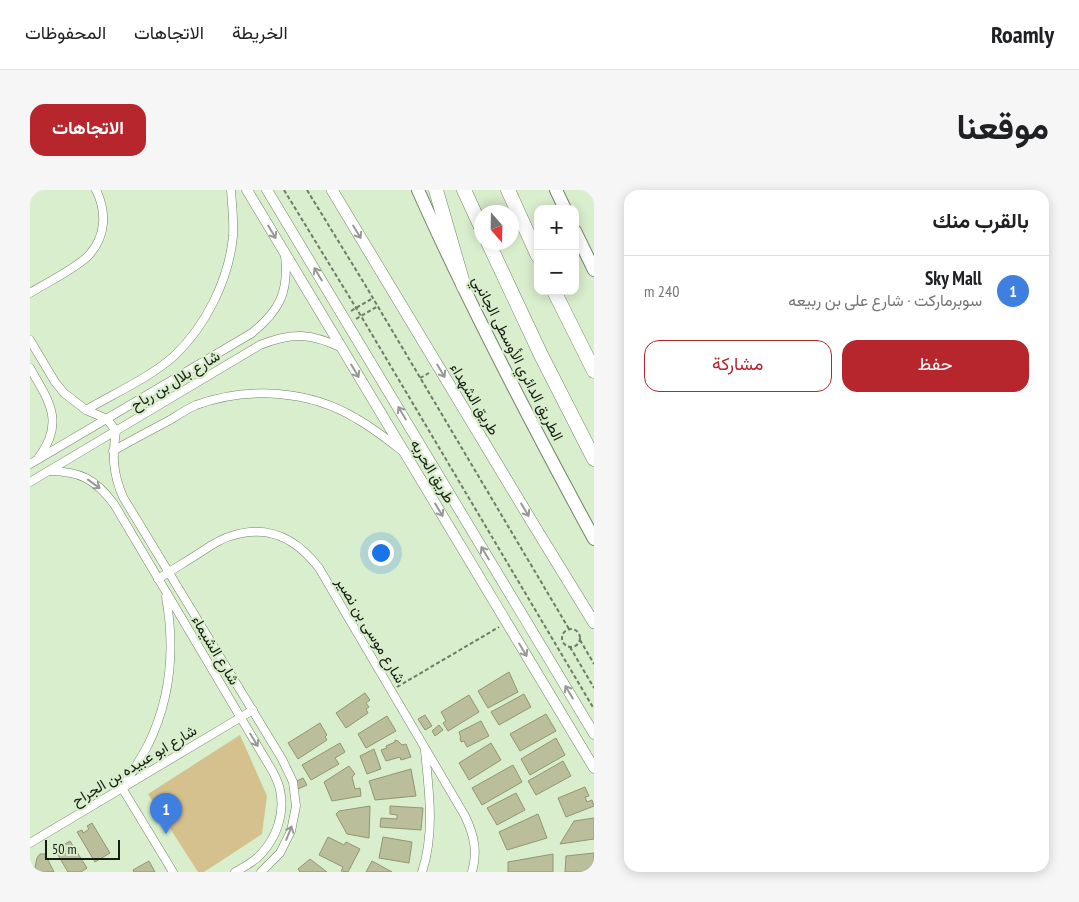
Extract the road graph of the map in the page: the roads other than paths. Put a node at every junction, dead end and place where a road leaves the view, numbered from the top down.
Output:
1 (96, 190) edge
2 (231, 190) edge
3 (247, 190) edge
4 (268, 190) edge
5 (332, 190) edge
6 (418, 190) edge
7 (436, 190) edge
8 (464, 190) edge
9 (508, 190) edge
10 (556, 190) edge
11 (563, 205) edge
12 (474, 212) edge
13 (579, 239) edge
14 (492, 250) edge
15 (535, 250) edge
16 (285, 253) junction
17 (594, 270) edge
18 (464, 287) junction
19 (30, 292) edge
20 (556, 295) edge
21 (30, 340) edge
22 (342, 348) junction
23 (30, 368) edge
24 (594, 371) edge
25 (86, 410) junction
26 (107, 419) junction
27 (116, 431) junction
28 (420, 443) junction
29 (113, 451) junction
30 (404, 452) junction
31 (594, 459) edge
32 (38, 460) junction
33 (30, 464) edge
34 (49, 471) junction
35 (30, 482) edge
36 (594, 539) edge
37 (169, 572) junction
38 (158, 580) junction
39 (166, 592) junction
40 (510, 594) junction
41 (495, 603) junction
42 (594, 623) edge
43 (253, 710) junction
44 (241, 717) junction
45 (594, 734) edge
46 (424, 747) junction
47 (594, 768) edge
48 (122, 788) junction
49 (30, 844) edge
50 (173, 872) edge
51 (235, 872) edge
52 (261, 872) edge
53 (422, 872) edge
54 (472, 872) edge

1 - 19 street
2 - 25 street
3 -> 16 street, طريق الحريه
28 -> 4 street, طريق الحريه
5 -> 42 main road, طريق الشهداء
6 - 18 highway, الطريق الدائري الأوسطى الجانبي
7 - 18 highway
8 - 12 highway
9 - 15 highway
10 - 11 highway
13 - 17 highway
14 - 31 highway
16 - 22 street, طريق الحريه
16 - 26 street, شارع بلال بن رباح
18 - 36 highway, الطريق الدائري الأوسطى الجانبي
20 - 24 highway
21 - 25 street
22 - 27 street, شارع بلال بن رباح
22 -> 30 street, طريق الحريه
23 - 32 street
25 - 26 street
26 - 27 street
26 - 32 street, شارع بلال بن رباح
27 - 29 street, شارع الشيماء
27 - 34 street, شارع بلال بن رباح
28 - 30 street
40 -> 28 street, طريق الحريه
29 - 30 street
29 - 37 street, شارع الشيماء
30 -> 41 street, طريق الحريه
32 - 33 street, شارع بلال بن رباح
34 - 35 street, شارع بلال بن رباح
34 -> 38 street, شارع الشيماء
37 - 38 street, شارع موسى بن نصير
37 - 43 street, شارع الشيماء
37 - 46 street, شارع موسى بن نصير
38 - 39 street, شارع الشيماء
39 - 44 street, شارع الشيماء
39 - 48 street
40 - 41 street
45 -> 40 street, طريق الحريه
41 -> 47 street, طريق الحريه
43 - 44 street, شارع ابو عبيده بن الجراح
52 -> 43 street, شارع الشيماء
44 - 48 street, شارع ابو عبيده بن الجراح
44 -> 51 street, شارع الشيماء
46 - 53 street
46 - 54 street, شارع موسى بن نصير
48 - 49 street, شارع ابو عبيده بن الجراح
48 - 50 street

